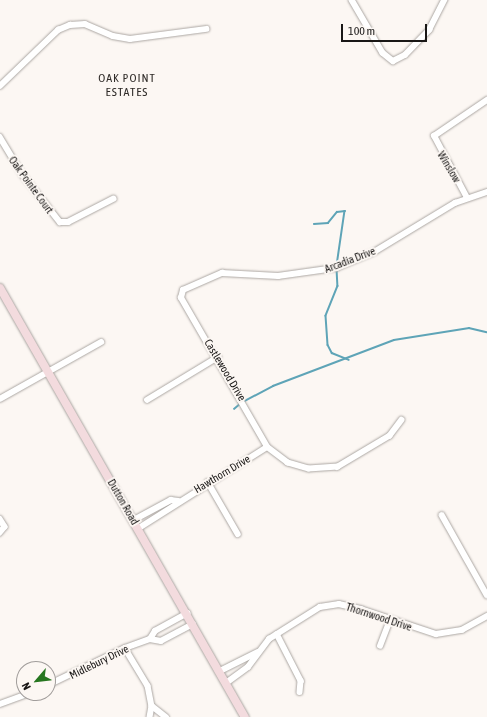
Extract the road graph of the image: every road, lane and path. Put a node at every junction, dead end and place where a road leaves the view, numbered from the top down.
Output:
1 (352, 0) edge
2 (444, 0) edge
3 (206, 29) dead end
4 (0, 86) edge
5 (487, 100) edge
6 (0, 137) edge
7 (487, 192) edge
8 (467, 198) junction
9 (113, 199) dead end
10 (0, 288) edge
11 (182, 295) joint
12 (101, 342) dead end
13 (218, 358) junction
14 (48, 372) junction
15 (0, 399) edge
16 (147, 400) dead end
17 (402, 420) dead end
18 (267, 447) junction
19 (208, 482) junction
20 (178, 501) junction
21 (442, 515) dead end
22 (0, 519) edge
23 (134, 520) junction
24 (139, 528) junction
25 (0, 533) edge
26 (238, 534) dead end
27 (487, 595) edge
28 (187, 613) junction
29 (487, 616) edge
30 (390, 620) junction
31 (193, 624) junction
32 (277, 634) junction
33 (150, 640) junction
34 (380, 646) dead end
35 (126, 648) junction
36 (258, 652) junction
37 (220, 671) junction
38 (56, 682) edge
39 (226, 683) junction
40 (300, 692) dead end
41 (16, 698) edge
42 (0, 704) edge
43 (152, 706) junction
44 (150, 717) edge
45 (166, 717) edge
46 (245, 717) edge

1 - 2 street
3 - 4 street
5 - 8 street, Winslow
6 - 9 street, Oak Pointe Court
7 - 8 street, Arcadia Drive
8 - 11 street, Arcadia Drive
10 - 14 street, Dutton Road
11 - 13 street, Castlewood Drive
12 - 14 street
13 - 16 street
13 - 18 street, Castlewood Drive
14 - 15 street
14 - 23 street, Dutton Road
17 - 18 street
18 - 19 street, Hawthorn Drive
19 - 20 street, Hawthorn Drive
19 - 26 street
20 - 23 street, Hawthorn Drive
20 - 24 street, Hawthorn Drive
21 - 27 street
22 - 25 street
23 - 24 street, Dutton Road
24 - 28 street, Dutton Road
28 - 31 street, Dutton Road
28 - 33 street, Midlebury Drive
29 - 30 street, Thornwood Drive
30 - 32 street, Thornwood Drive
30 - 34 street
31 - 33 street, Midlebury Drive
31 - 37 street, Dutton Road
32 - 36 street, Thornwood Drive
32 - 40 street
33 - 35 street, Midlebury Drive
35 - 38 street, Midlebury Drive
35 - 43 street
36 - 37 street, Thornwood Drive
36 - 39 street, Thornwood Drive
37 - 39 street, Dutton Road
39 - 46 street, Dutton Road
41 - 42 street
43 - 44 street
43 - 45 street

